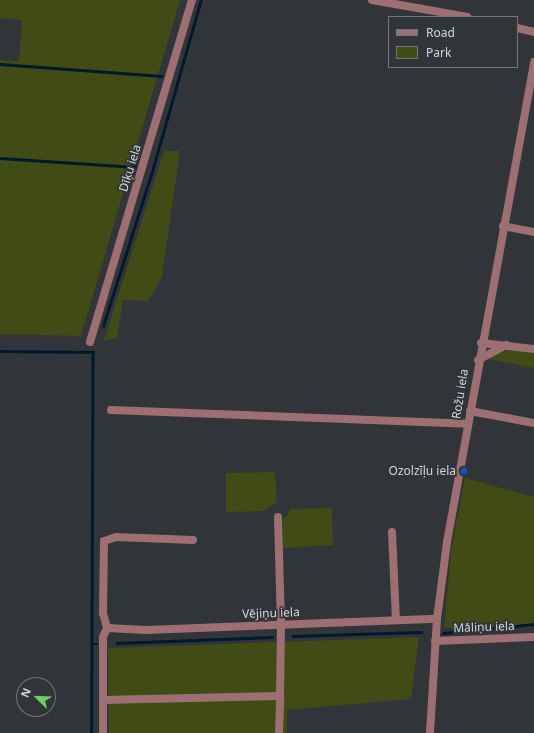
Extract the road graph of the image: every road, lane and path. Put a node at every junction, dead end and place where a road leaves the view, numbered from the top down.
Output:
1 (192, 0) edge
2 (372, 0) edge
3 (462, 16) edge
4 (518, 28) edge
5 (534, 32) edge
6 (534, 62) edge
7 (530, 95) edge
8 (504, 226) junction
9 (534, 232) edge
10 (90, 342) dead end
11 (481, 344) junction
12 (506, 345) junction
13 (534, 349) edge
14 (478, 360) junction
15 (111, 410) dead end
16 (470, 411) junction
17 (534, 423) edge
18 (468, 424) junction
19 (278, 517) dead end
20 (392, 532) dead end
21 (193, 540) dead end
22 (437, 619) junction
23 (396, 620) junction
24 (281, 625) junction
25 (107, 628) junction
26 (534, 637) edge
27 (435, 641) junction
28 (280, 696) junction
29 (103, 700) junction
30 (103, 733) edge
31 (279, 733) edge
32 (430, 733) edge

1 - 10 street, Dīķu iela
2 - 3 street
4 - 5 street
6 - 7 street, Rožu iela
7 - 8 street, Rožu iela
8 - 9 street
8 - 11 street, Rožu iela
11 - 12 street
11 - 14 street, Rožu iela
12 - 13 street
12 - 14 street
14 - 16 street, Rožu iela
15 - 18 street
16 - 17 street
16 - 18 street, Rožu iela
18 - 22 street, Rožu iela
19 - 24 street
20 - 23 street
21 - 25 street
22 - 23 street, Vējiņu iela
22 - 27 street, Rožu iela
23 - 24 street, Vējiņu iela
24 - 25 street, Vējiņu iela
24 - 28 street
25 - 29 street
26 - 27 street, Māliņu iela
27 - 32 street, Rožu iela
28 - 29 street
28 - 31 street
29 - 30 street

